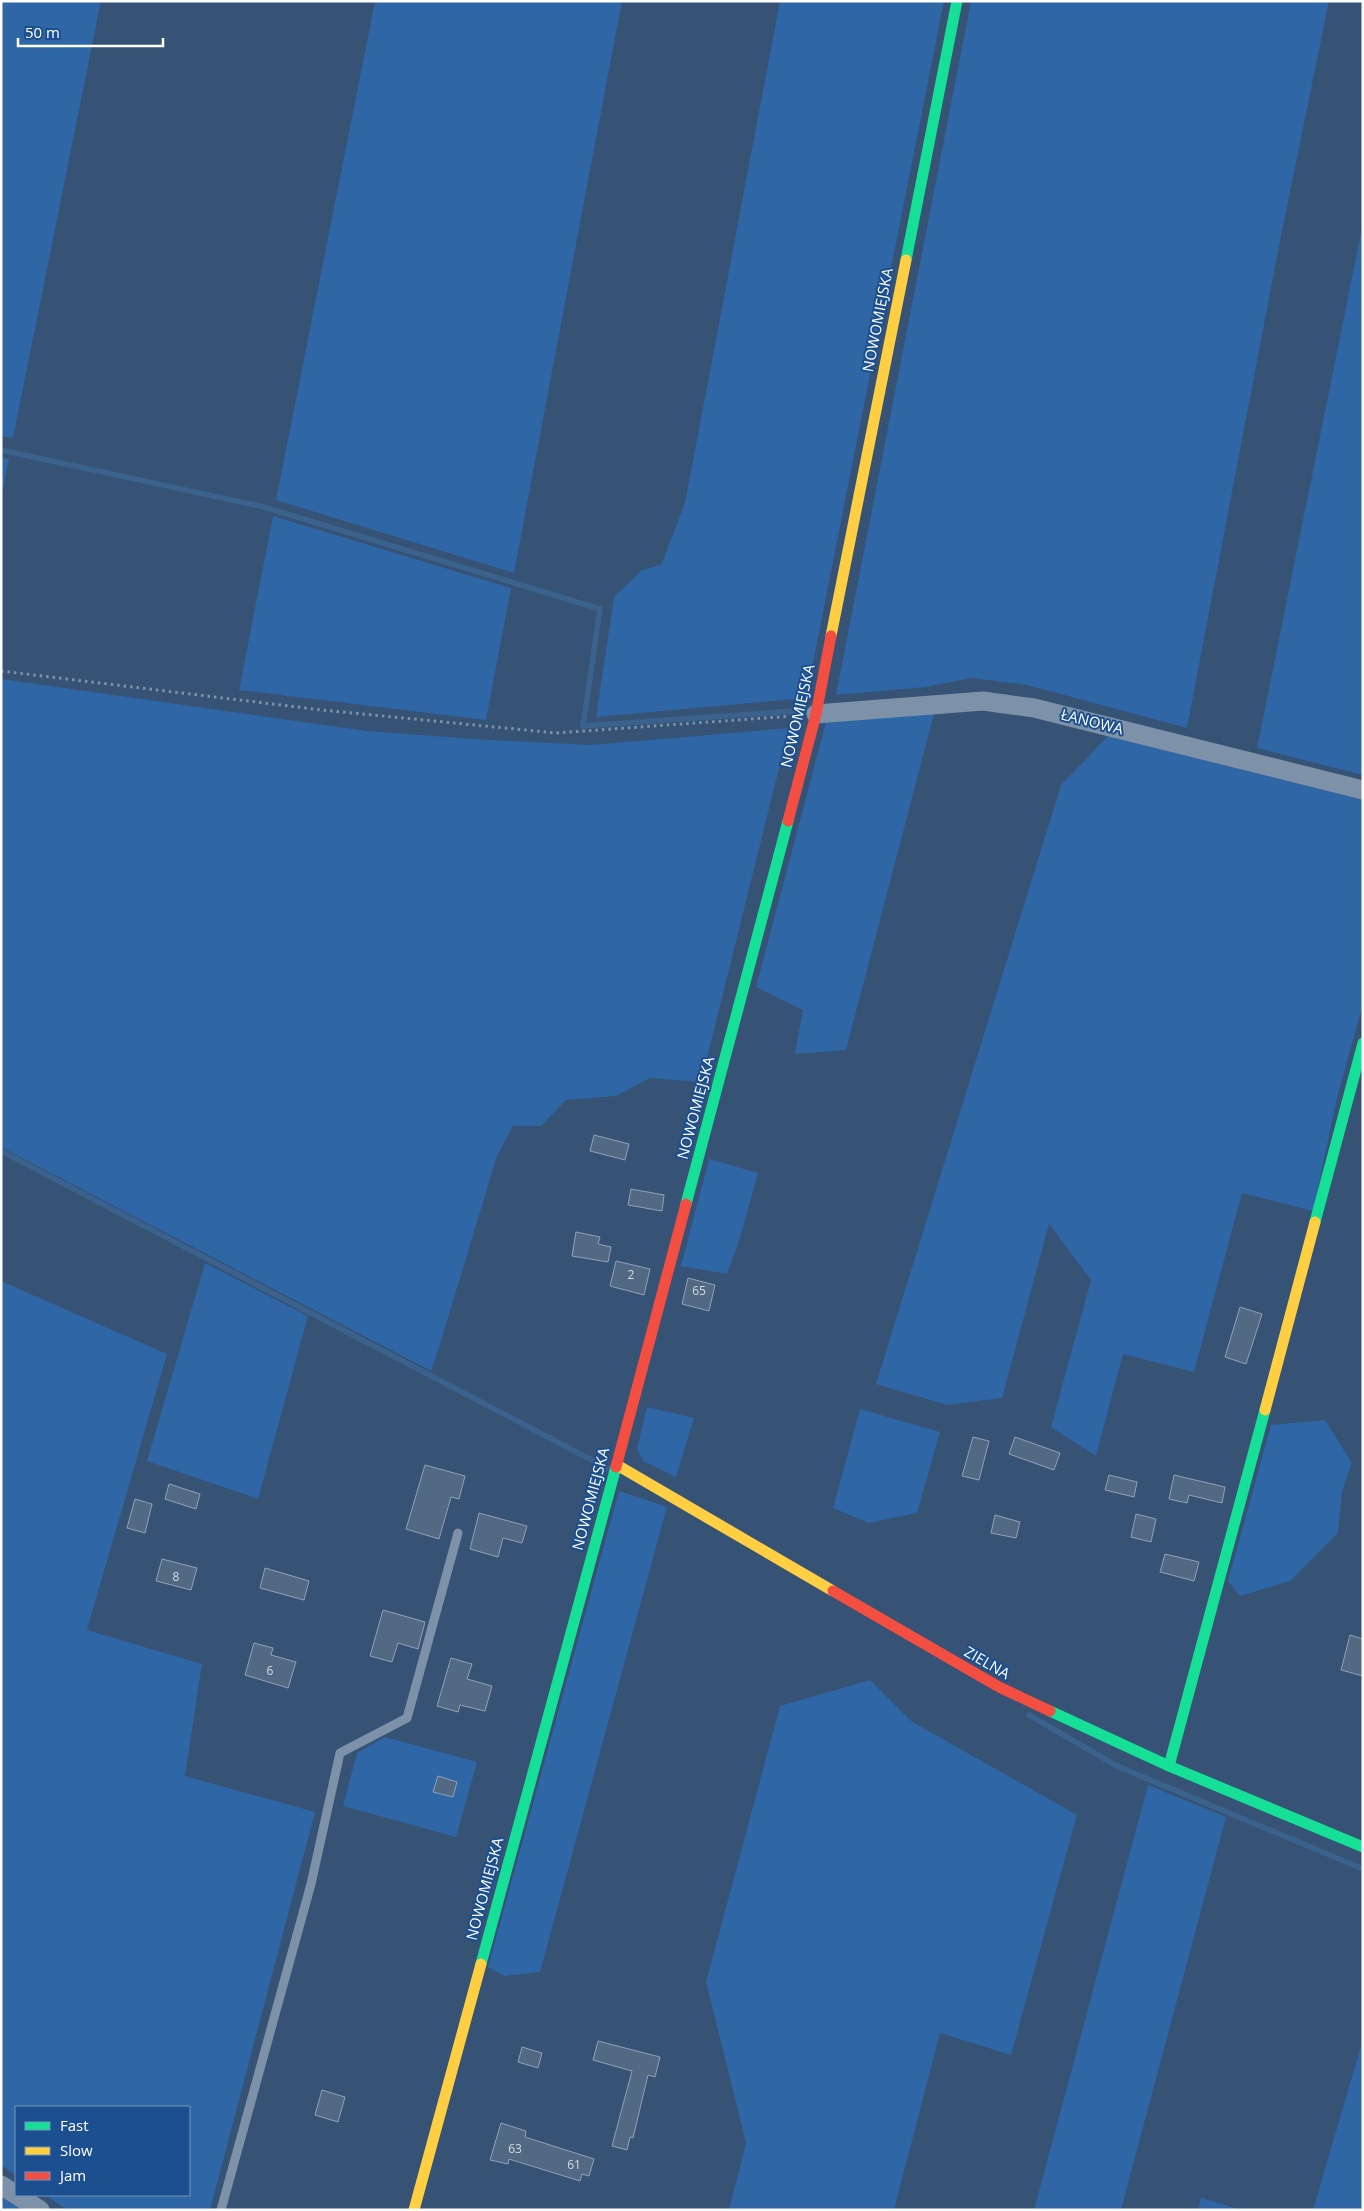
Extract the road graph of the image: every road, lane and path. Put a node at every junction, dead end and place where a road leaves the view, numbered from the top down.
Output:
1 (956, 1) edge
2 (1, 671) edge
3 (817, 709) junction
4 (1363, 790) edge
5 (1363, 1043) edge
6 (617, 1465) junction
7 (458, 1532) dead end
8 (1169, 1766) junction
9 (1363, 1847) edge
10 (1, 2185) edge
11 (15, 2194) edge
12 (18, 2196) edge
13 (40, 2210) edge
14 (221, 2210) edge
15 (414, 2210) edge

1 - 3 street, NOWOMIEJSKA
2 - 3 path
3 - 4 street, ŁANOWA
3 - 6 street, NOWOMIEJSKA
5 - 8 street
6 - 8 street, ZIELNA
6 - 15 street, NOWOMIEJSKA
7 - 14 lane
8 - 9 street, ZIELNA
10 - 11 street
12 - 13 street

